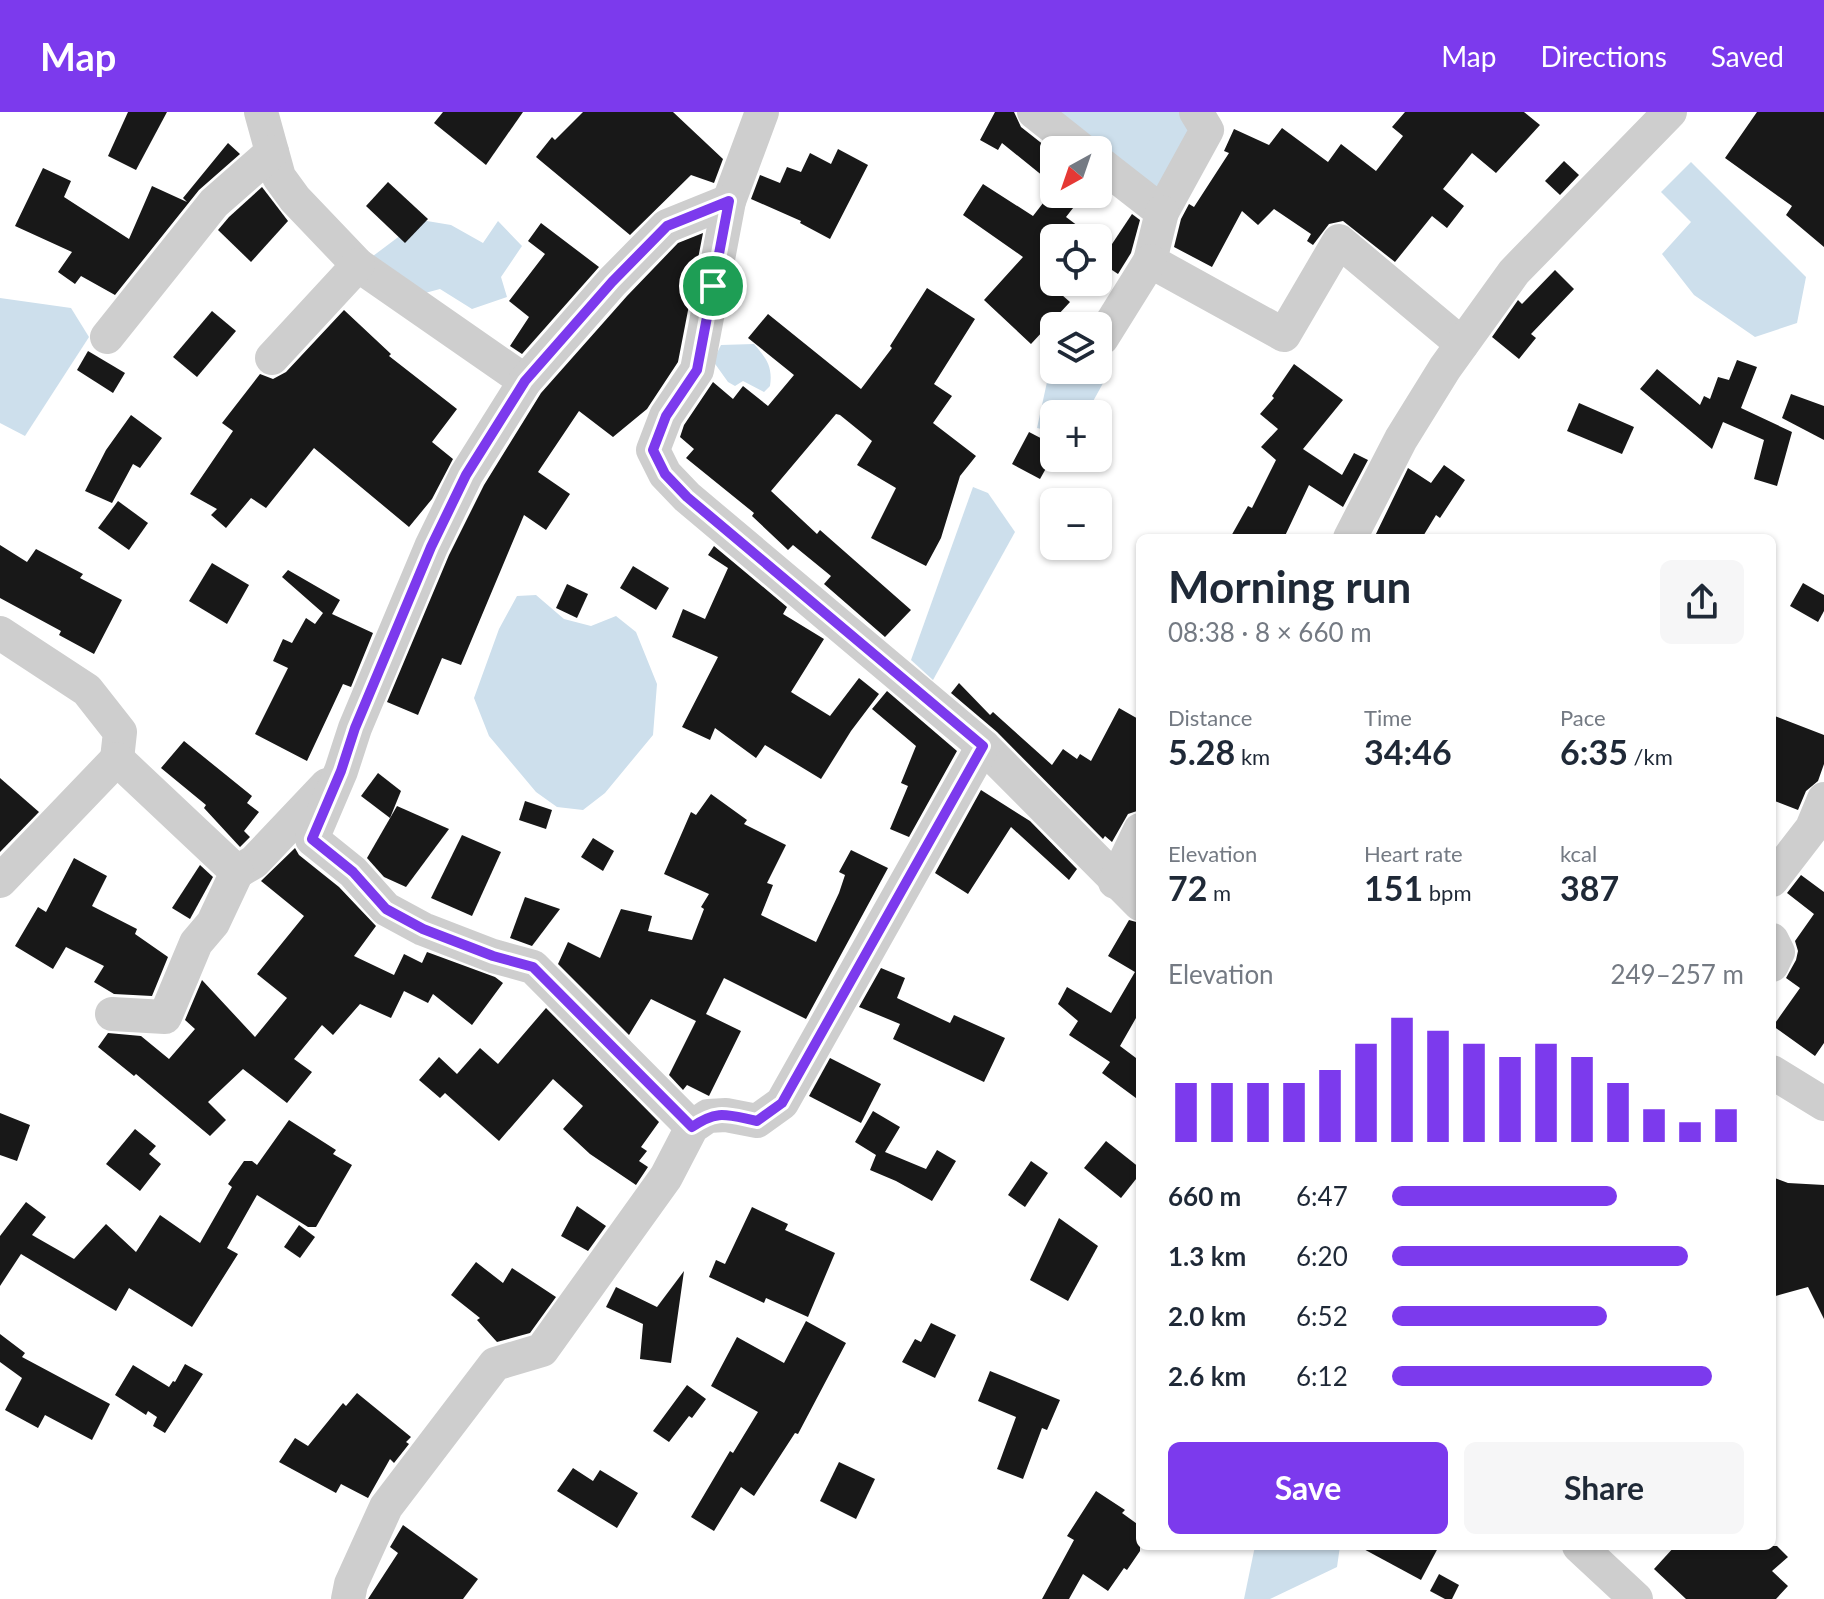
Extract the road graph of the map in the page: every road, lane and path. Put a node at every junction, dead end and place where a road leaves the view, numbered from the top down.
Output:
1 (261, 112) edge
2 (762, 112) edge
3 (1034, 112) edge
4 (1196, 112) edge
5 (1670, 112) edge
6 (1064, 136) edge
7 (272, 152) junction
8 (1112, 173) edge
9 (729, 201) junction
10 (1162, 212) junction
11 (1150, 261) junction
12 (358, 265) junction
13 (1112, 322) edge
14 (107, 337) dead end
15 (1462, 344) junction
16 (272, 358) dead end
17 (525, 381) junction
18 (1352, 534) edge
19 (0, 633) edge
20 (983, 746) junction
21 (117, 759) junction
22 (341, 771) junction
23 (1824, 799) edge
24 (1136, 851) edge
25 (237, 872) junction
26 (1776, 875) edge
27 (0, 881) edge
28 (1128, 893) edge
29 (112, 1014) dead end
30 (1776, 1074) edge
31 (1824, 1104) edge
32 (692, 1127) junction
33 (1583, 1550) edge
34 (348, 1599) edge
35 (1636, 1599) edge

1 - 7 street
2 - 9 street
3 - 6 street
4 - 10 street
5 - 15 street
7 - 12 street
7 - 14 street
8 - 10 street
9 - 17 street
9 - 20 street
10 - 11 street
11 - 13 street
11 - 15 street
12 - 16 street
12 - 17 street
15 - 18 street
17 - 22 street
19 - 21 street
20 - 28 street
20 - 32 street
21 - 25 street
21 - 27 street
22 - 25 street
22 - 32 street
23 - 26 street
24 - 28 street
25 - 29 street
30 - 31 street
32 - 34 street
33 - 35 street

